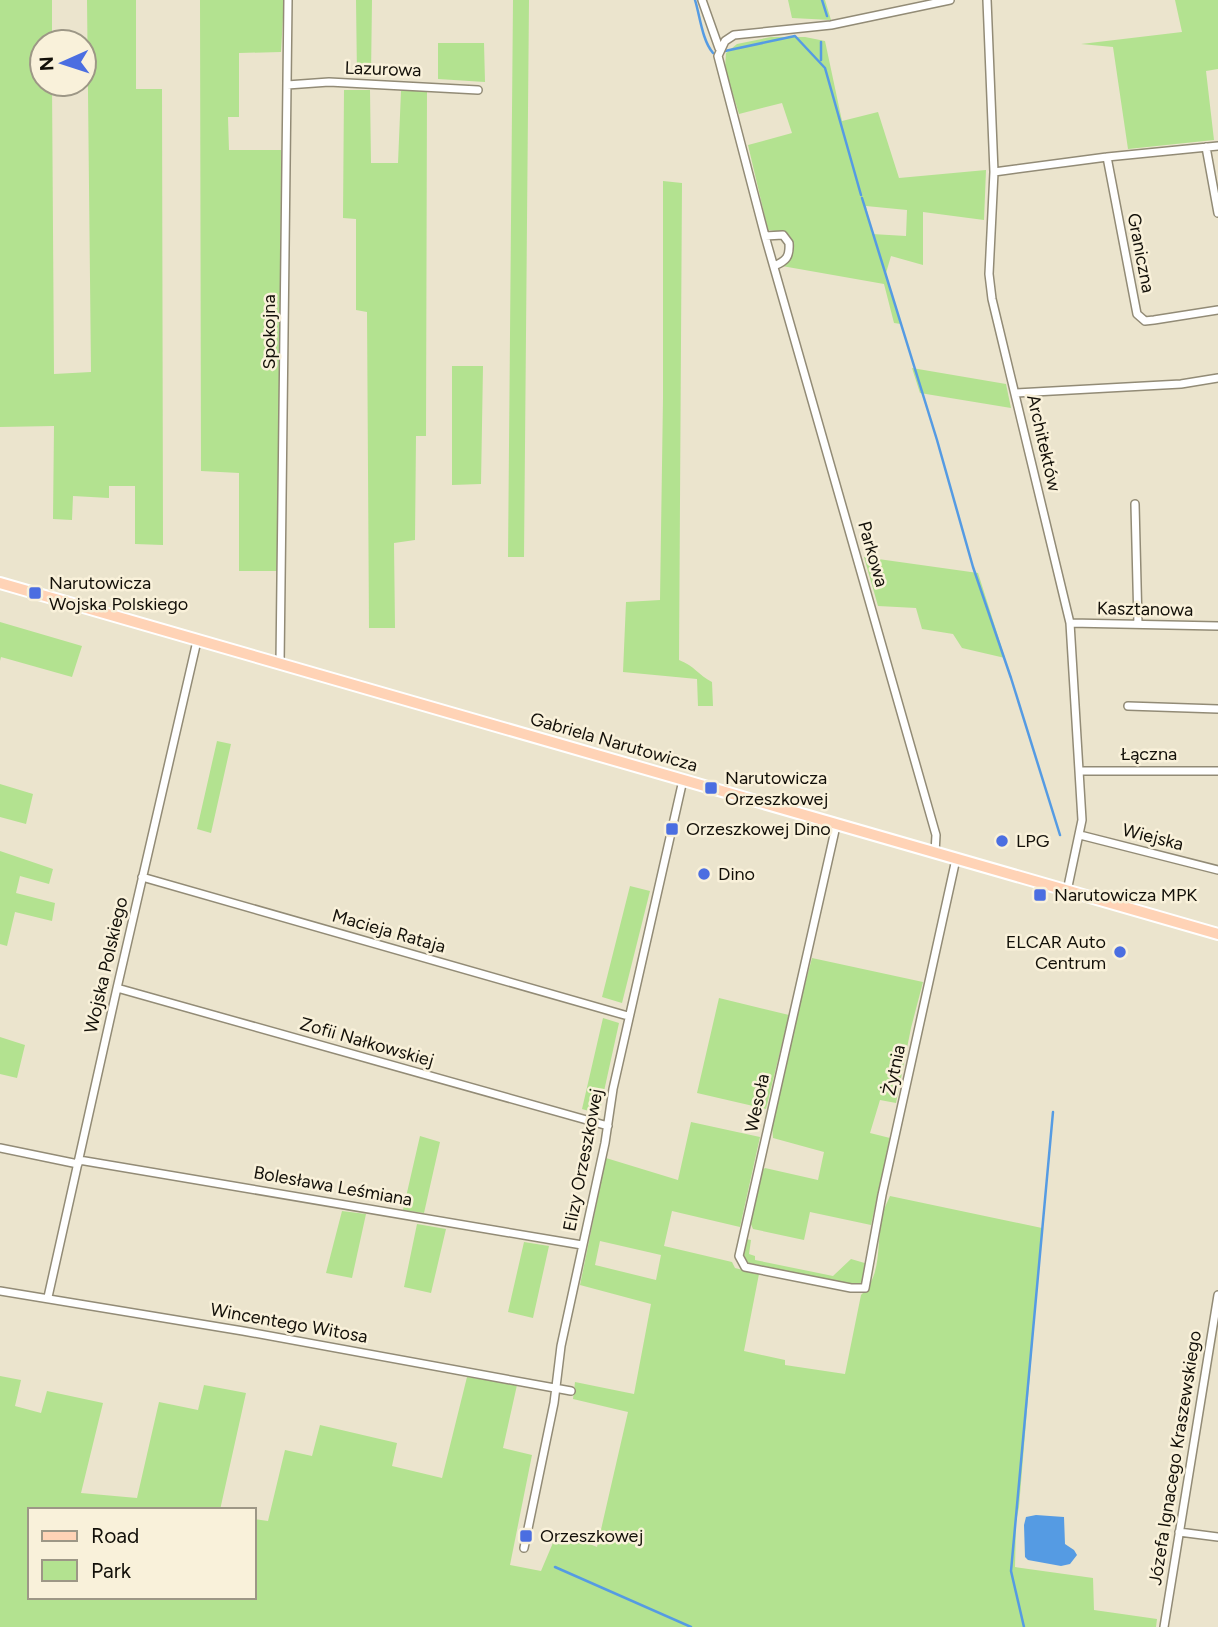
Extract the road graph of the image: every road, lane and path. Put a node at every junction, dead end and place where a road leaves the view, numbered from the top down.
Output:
1 (288, 0) edge
2 (702, 0) edge
3 (950, 0) edge
4 (987, 0) edge
5 (719, 48) junction
6 (287, 85) junction
7 (478, 90) dead end
8 (1218, 146) edge
9 (1206, 147) junction
10 (1107, 157) junction
11 (994, 172) junction
12 (1218, 213) edge
13 (765, 236) junction
14 (774, 265) junction
15 (1218, 310) edge
16 (1218, 379) edge
17 (1016, 393) junction
18 (1135, 505) dead end
19 (0, 583) edge
20 (1070, 623) junction
21 (1138, 624) junction
22 (1218, 626) edge
23 (197, 641) junction
24 (280, 664) junction
25 (1128, 706) dead end
26 (1218, 709) edge
27 (1080, 771) junction
28 (1218, 771) edge
29 (683, 780) junction
30 (836, 825) junction
31 (1080, 835) junction
32 (935, 853) junction
33 (956, 859) junction
34 (1218, 870) edge
35 (142, 877) junction
36 (1067, 891) junction
37 (1218, 934) edge
38 (117, 988) junction
39 (628, 1016) junction
40 (608, 1126) junction
41 (0, 1148) edge
42 (78, 1162) junction
43 (582, 1245) junction
44 (864, 1288) joint
45 (0, 1291) edge
46 (1218, 1294) edge
47 (48, 1297) junction
48 (556, 1387) junction
49 (571, 1391) dead end
50 (1179, 1532) junction
51 (1218, 1537) edge
52 (524, 1548) dead end
53 (1164, 1627) edge

1 - 6 street, Spokojna
2 - 5 street, Parkowa
3 - 5 street
4 - 11 street, Architektów
5 - 13 street, Parkowa
6 - 7 street, Lazurowa
6 - 24 street, Spokojna
8 - 9 street
9 - 10 street
9 - 12 street
10 - 11 street
10 - 15 street, Graniczna
11 - 17 street, Architektów
13 - 14 street, Parkowa
13 - 14 street
14 - 32 street, Parkowa
16 - 17 street
17 - 20 street, Architektów
18 - 21 street
19 - 23 main road, Gabriela Narutowicza
20 - 21 street, Kasztanowa
20 - 27 street, Architektów
21 - 22 street, Kasztanowa
23 - 24 main road, Gabriela Narutowicza
23 - 35 street, Wojska Polskiego
24 - 29 main road, Gabriela Narutowicza
25 - 26 street
27 - 28 street, Łączna
27 - 31 street, Architektów
29 - 30 main road, Gabriela Narutowicza
29 - 39 street, Elizy Orzeszkowej
30 - 32 main road, Gabriela Narutowicza
30 - 44 street, Wesoła
31 - 34 street, Wiejska
31 - 36 street, Architektów
32 - 33 main road, Gabriela Narutowicza
33 - 36 main road, Gabriela Narutowicza
33 - 44 street, Żytnia
35 - 38 street, Wojska Polskiego
35 - 39 street, Macieja Rataja
36 - 37 main road, Gabriela Narutowicza
38 - 40 street, Zofii Nałkowskiej
38 - 42 street, Wojska Polskiego
39 - 40 street, Elizy Orzeszkowej
40 - 43 street, Elizy Orzeszkowej
41 - 42 street, Bolesława Leśmiana
42 - 43 street, Bolesława Leśmiana
42 - 47 street, Wojska Polskiego
43 - 48 street, Elizy Orzeszkowej
45 - 47 street, Wincentego Witosa
46 - 50 street, Józefa Ignacego Kraszewskiego
47 - 48 street, Wincentego Witosa
48 - 49 street, Wincentego Witosa
48 - 52 street, Elizy Orzeszkowej
50 - 51 street
50 - 53 street, Józefa Ignacego Kraszewskiego

